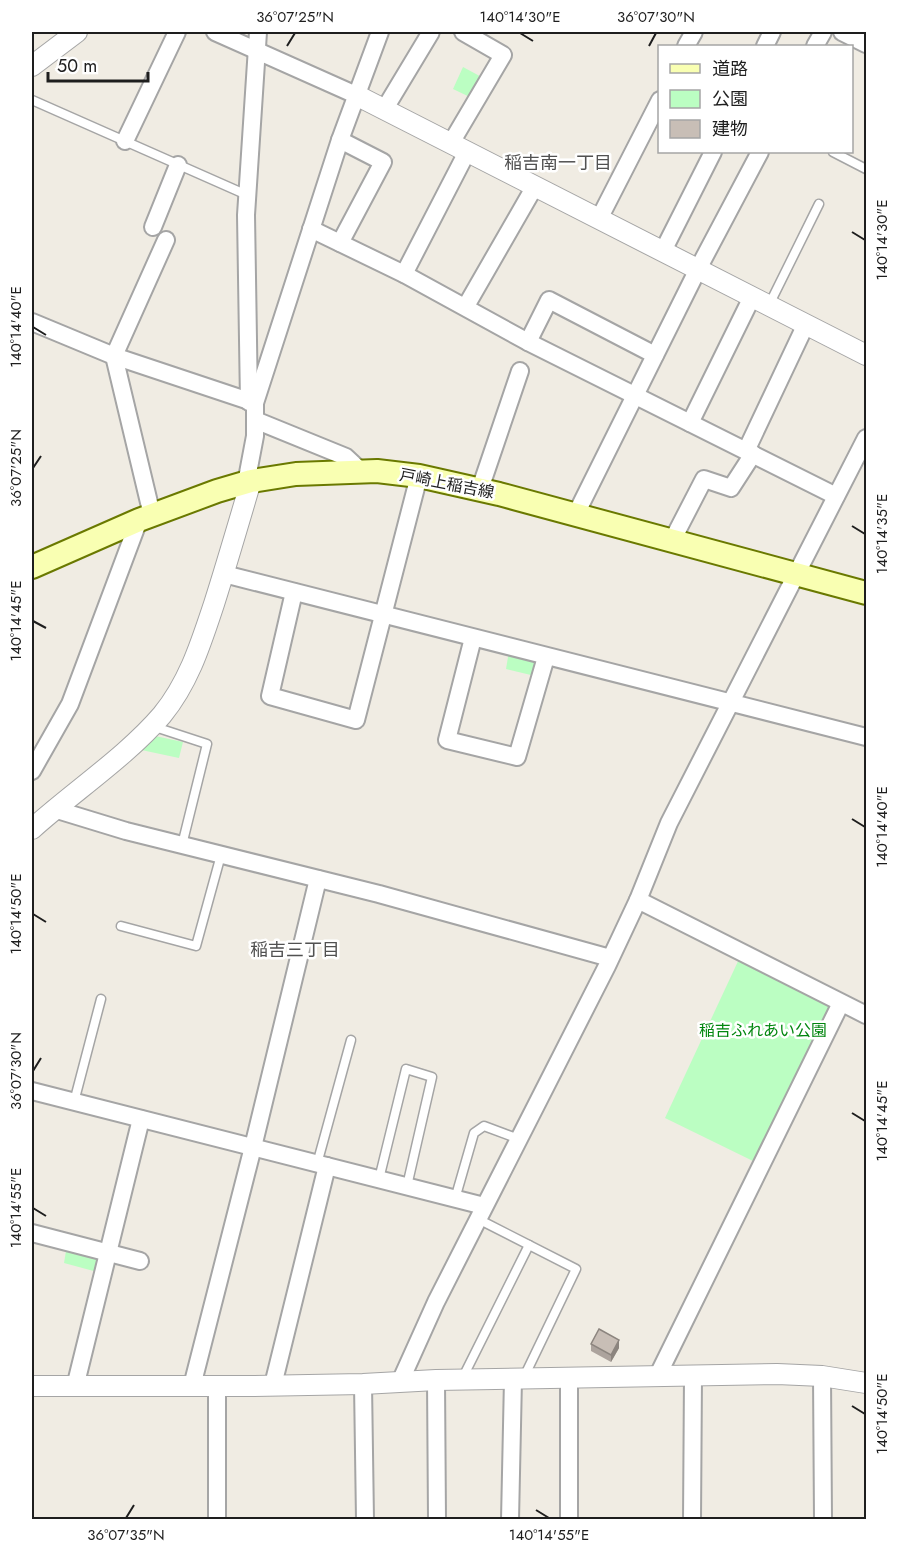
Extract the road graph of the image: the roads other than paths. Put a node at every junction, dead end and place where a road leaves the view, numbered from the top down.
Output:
1 (77, 32) edge
2 (177, 32) edge
3 (214, 32) edge
4 (258, 32) edge
5 (380, 32) edge
6 (431, 32) edge
7 (463, 32) edge
8 (842, 32) edge
9 (867, 44) edge
10 (258, 51) junction
11 (32, 66) edge
12 (356, 95) junction
13 (32, 100) edge
14 (658, 104) edge
15 (384, 110) junction
16 (340, 140) junction
17 (125, 141) junction
18 (459, 148) junction
19 (712, 153) edge
20 (759, 153) edge
21 (835, 153) edge
22 (178, 165) junction
23 (867, 169) edge
24 (534, 186) junction
25 (248, 195) junction
26 (819, 204) dead end
27 (599, 219) junction
28 (153, 227) dead end
29 (311, 229) junction
30 (166, 240) dead end
31 (340, 243) junction
32 (663, 251) junction
33 (698, 269) junction
34 (404, 274) junction
35 (760, 301) junction
36 (466, 306) junction
37 (32, 322) edge
38 (806, 324) junction
39 (528, 342) junction
40 (655, 355) junction
41 (867, 355) edge
42 (114, 356) junction
43 (520, 371) dead end
44 (635, 395) junction
45 (252, 402) junction
46 (255, 420) junction
47 (690, 423) junction
48 (867, 438) edge
49 (750, 452) junction
50 (361, 471) junction
51 (419, 476) junction
52 (251, 481) junction
53 (480, 489) junction
54 (836, 496) junction
55 (576, 514) junction
56 (146, 517) junction
57 (673, 539) junction
58 (32, 567) edge
59 (797, 573) junction
60 (224, 574) junction
61 (294, 592) junction
62 (867, 593) edge
63 (384, 615) junction
64 (473, 638) junction
65 (546, 657) junction
66 (731, 702) junction
67 (151, 726) junction
68 (867, 737) edge
69 (32, 771) edge
70 (54, 809) junction
71 (32, 829) edge
72 (182, 845) junction
73 (221, 855) junction
74 (318, 879) junction
75 (638, 900) junction
76 (122, 926) dead end
77 (610, 958) junction
78 (101, 999) dead end
79 (842, 1003) junction
80 (867, 1015) edge
81 (351, 1040) dead end
82 (32, 1091) edge
83 (74, 1102) junction
84 (141, 1119) junction
85 (519, 1139) junction
86 (253, 1147) junction
87 (322, 1165) junction
88 (379, 1179) junction
89 (407, 1186) junction
90 (455, 1199) junction
91 (481, 1213) junction
92 (32, 1233) edge
93 (529, 1245) junction
94 (109, 1253) junction
95 (140, 1261) dead end
96 (693, 1376) junction
97 (822, 1376) junction
98 (569, 1377) junction
99 (657, 1377) junction
100 (518, 1379) junction
101 (436, 1380) junction
102 (462, 1380) junction
103 (400, 1382) junction
104 (867, 1383) edge
105 (363, 1384) junction
106 (273, 1385) junction
107 (32, 1386) edge
108 (192, 1386) junction
109 (217, 1386) junction
110 (75, 1387) junction
111 (217, 1520) edge
112 (365, 1520) edge
113 (437, 1520) edge
114 (510, 1520) edge
115 (569, 1520) edge
116 (692, 1520) edge
117 (823, 1520) edge

1 - 11 street
2 - 17 street
3 - 10 street
4 - 10 street
5 - 12 street
6 - 15 street
7 - 18 street
8 - 9 street
10 - 12 street
10 - 25 street
12 - 15 street
12 - 16 street
13 - 17 lane
14 - 27 street
15 - 18 street
16 - 29 street
16 - 31 street
17 - 22 lane
18 - 24 street
18 - 34 street
19 - 32 street
20 - 33 street
21 - 23 lane
22 - 25 lane
22 - 28 street
24 - 27 street
24 - 36 street
25 - 45 street
26 - 35 lane
27 - 32 street
29 - 31 street
29 - 45 street
30 - 42 street
31 - 34 street
32 - 33 street
33 - 35 street
33 - 40 street
34 - 36 street
35 - 38 street
35 - 47 street
36 - 39 street
37 - 42 street
38 - 41 street
38 - 49 street
39 - 40 street
39 - 44 street
40 - 44 street
42 - 45 street
42 - 56 street
43 - 53 street
44 - 47 street
44 - 55 street
45 - 46 street
46 - 50 street
46 - 52 street
47 - 49 street
48 - 54 street
49 - 54 street
49 - 57 street
50 - 51 main road, 戸崎上稲吉線
50 - 52 main road, 戸崎上稲吉線
51 - 53 main road, 戸崎上稲吉線
51 - 63 street
52 - 56 main road, 戸崎上稲吉線
52 - 60 street
53 - 55 main road, 戸崎上稲吉線
54 - 59 street
55 - 57 main road, 戸崎上稲吉線
56 - 58 main road, 戸崎上稲吉線
56 - 69 street
57 - 59 main road, 戸崎上稲吉線
59 - 62 main road, 戸崎上稲吉線
59 - 66 street
60 - 61 street
60 - 67 street
61 - 63 street
61 - 63 street
63 - 64 street
64 - 65 street
64 - 65 street
65 - 66 street
66 - 68 street
66 - 75 street
67 - 70 street
67 - 72 lane
70 - 71 street
70 - 72 street
72 - 73 street
73 - 74 street
73 - 76 lane
74 - 77 street
74 - 86 street
75 - 77 street
75 - 79 street
77 - 85 street
78 - 83 lane
79 - 80 street
79 - 99 street
81 - 87 lane
82 - 83 street
83 - 84 street
84 - 86 street
84 - 94 street
85 - 90 lane
85 - 91 street
86 - 87 street
86 - 108 street
87 - 88 street
87 - 106 street
88 - 89 street
88 - 89 lane
89 - 90 street
90 - 91 street
91 - 93 lane
91 - 103 street
92 - 94 street
93 - 100 lane
93 - 102 lane
94 - 95 street
94 - 110 street
96 - 97 street
96 - 99 street
96 - 116 street
97 - 104 street
97 - 117 street
98 - 99 street
98 - 100 street
98 - 115 street
100 - 102 street
100 - 114 street
101 - 102 street
101 - 103 street
101 - 113 street
103 - 105 street
105 - 106 street
105 - 112 street
106 - 109 street
107 - 110 street
108 - 109 street
108 - 110 street
109 - 111 street

